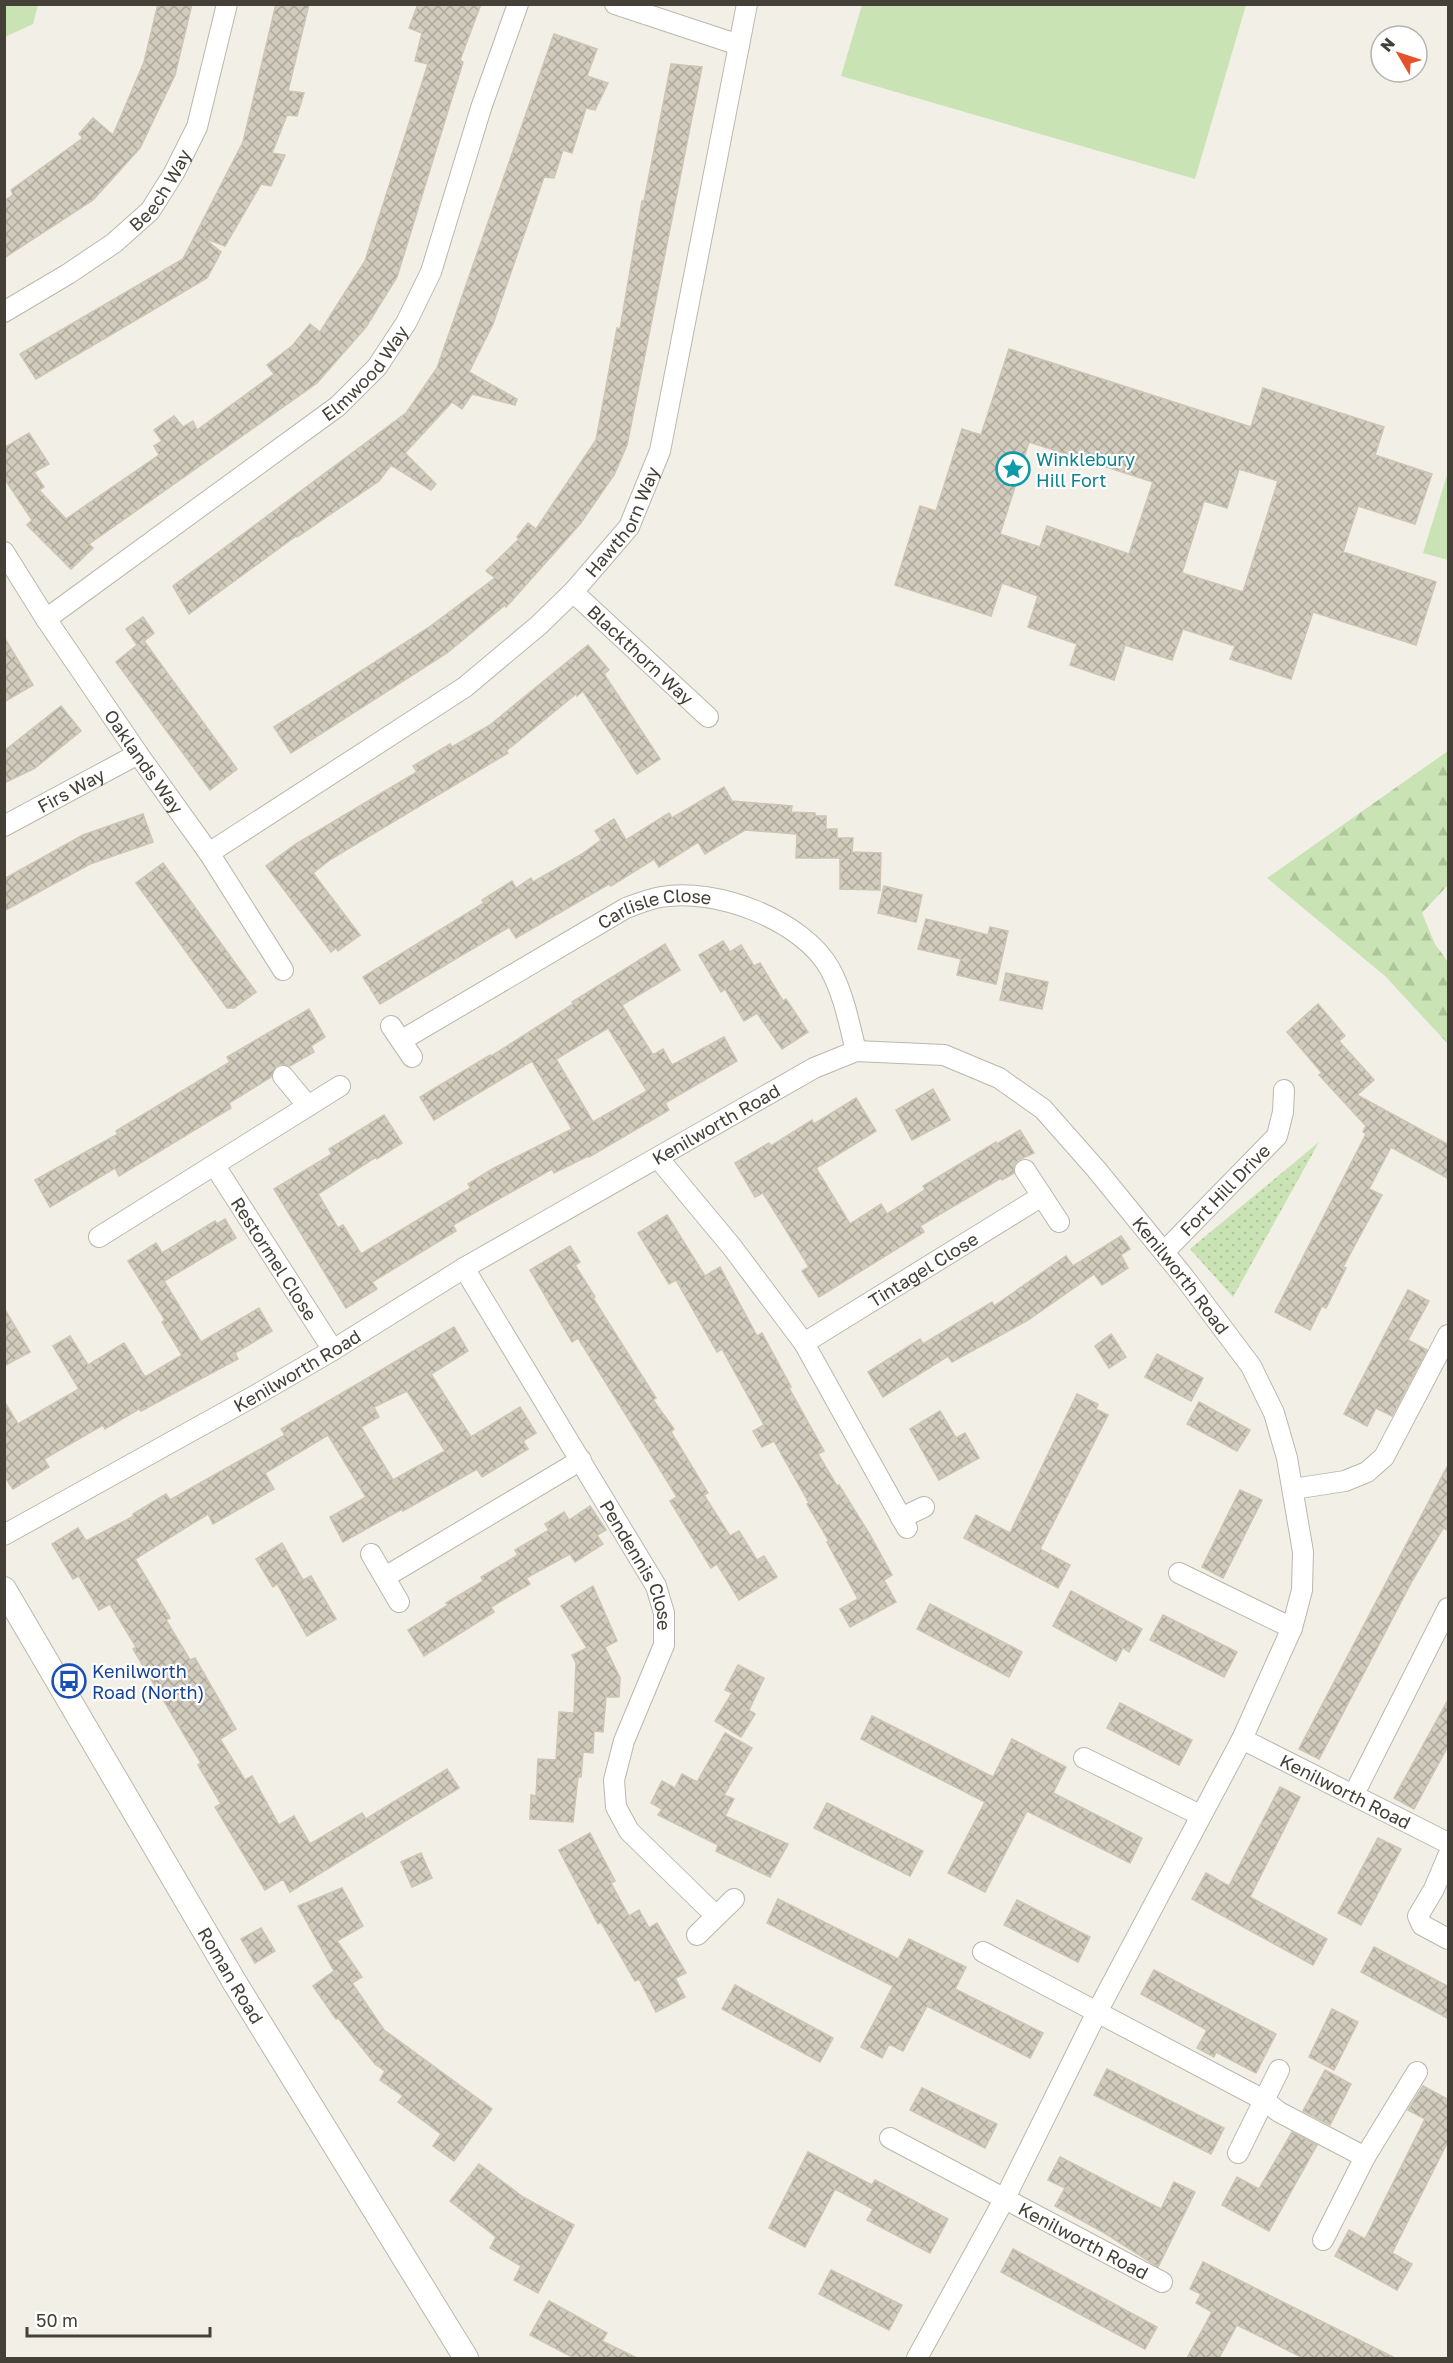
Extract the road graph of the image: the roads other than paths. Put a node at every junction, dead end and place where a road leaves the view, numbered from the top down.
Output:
1 (228, 4) edge
2 (518, 4) edge
3 (615, 4) edge
4 (747, 4) edge
5 (739, 45) junction
6 (4, 312) edge
7 (4, 552) edge
8 (573, 592) junction
9 (46, 619) junction
10 (708, 717) dead end
11 (138, 754) junction
12 (4, 826) edge
13 (209, 853) junction
14 (283, 970) dead end
15 (401, 1041) dead end
16 (856, 1051) junction
17 (283, 1076) dead end
18 (340, 1086) dead end
19 (1284, 1090) dead end
20 (308, 1106) junction
21 (658, 1158) junction
22 (215, 1166) junction
23 (1025, 1170) dead end
24 (1042, 1196) junction
25 (1059, 1222) dead end
26 (99, 1237) dead end
27 (1164, 1252) junction
28 (464, 1268) junction
29 (1449, 1335) edge
30 (804, 1343) junction
31 (333, 1350) junction
32 (581, 1460) junction
33 (1293, 1489) junction
34 (924, 1507) dead end
35 (4, 1535) edge
36 (371, 1554) dead end
37 (1179, 1573) dead end
38 (385, 1577) junction
39 (4, 1589) edge
40 (399, 1602) dead end
41 (1449, 1608) edge
42 (1292, 1628) junction
43 (1242, 1739) junction
44 (1084, 1758) dead end
45 (1353, 1794) junction
46 (1200, 1815) junction
47 (1449, 1843) edge
48 (1449, 1857) edge
49 (734, 1899) dead end
50 (716, 1916) junction
51 (697, 1935) dead end
52 (1449, 1939) edge
53 (983, 1953) dead end
54 (1097, 2012) junction
55 (1279, 2070) dead end
56 (1417, 2072) dead end
57 (1264, 2100) junction
58 (890, 2138) dead end
59 (1238, 2153) dead end
60 (1365, 2157) junction
61 (1005, 2198) junction
62 (1323, 2240) dead end
63 (1162, 2282) dead end
64 (466, 2358) edge
65 (917, 2358) edge

1 - 6 street, Beech Way
2 - 9 street, Elmwood Way
3 - 5 street
4 - 5 street, Hawthorn Way
5 - 8 street, Hawthorn Way
7 - 9 street, Oaklands Way
8 - 10 street, Blackthorn Way
8 - 13 street, Hawthorn Way
9 - 11 street, Oaklands Way
11 - 12 street, Firs Way
11 - 13 street, Oaklands Way
13 - 14 street, Oaklands Way
15 - 16 street, Carlisle Close
16 - 21 street, Kenilworth Road
16 - 27 street, Kenilworth Road
17 - 20 street
18 - 20 street
19 - 27 street, Fort Hill Drive
20 - 22 street
21 - 28 street, Kenilworth Road
21 - 30 street
22 - 26 street
22 - 31 street, Restormel Close
23 - 24 street
24 - 25 street
24 - 30 street, Tintagel Close
27 - 33 street, Kenilworth Road
28 - 31 street, Kenilworth Road
28 - 32 street, Pendennis Close
29 - 33 street
30 - 34 street
31 - 35 street, Kenilworth Road
32 - 38 street
32 - 50 street, Pendennis Close
33 - 42 street, Kenilworth Road
36 - 38 street
37 - 42 street
38 - 40 street
39 - 64 street, Roman Road
41 - 45 street
42 - 43 street, Kenilworth Road
43 - 45 street, Kenilworth Road
43 - 46 street, Kenilworth Road
44 - 46 street
45 - 47 street, Kenilworth Road
46 - 54 street, Kenilworth Road
48 - 52 street
49 - 50 street
50 - 51 street
53 - 54 street
54 - 57 street
54 - 61 street, Kenilworth Road
55 - 57 street
56 - 60 street
57 - 59 street
57 - 60 street
58 - 61 street, Kenilworth Road
60 - 62 street
61 - 63 street, Kenilworth Road
61 - 65 street, Kenilworth Road

